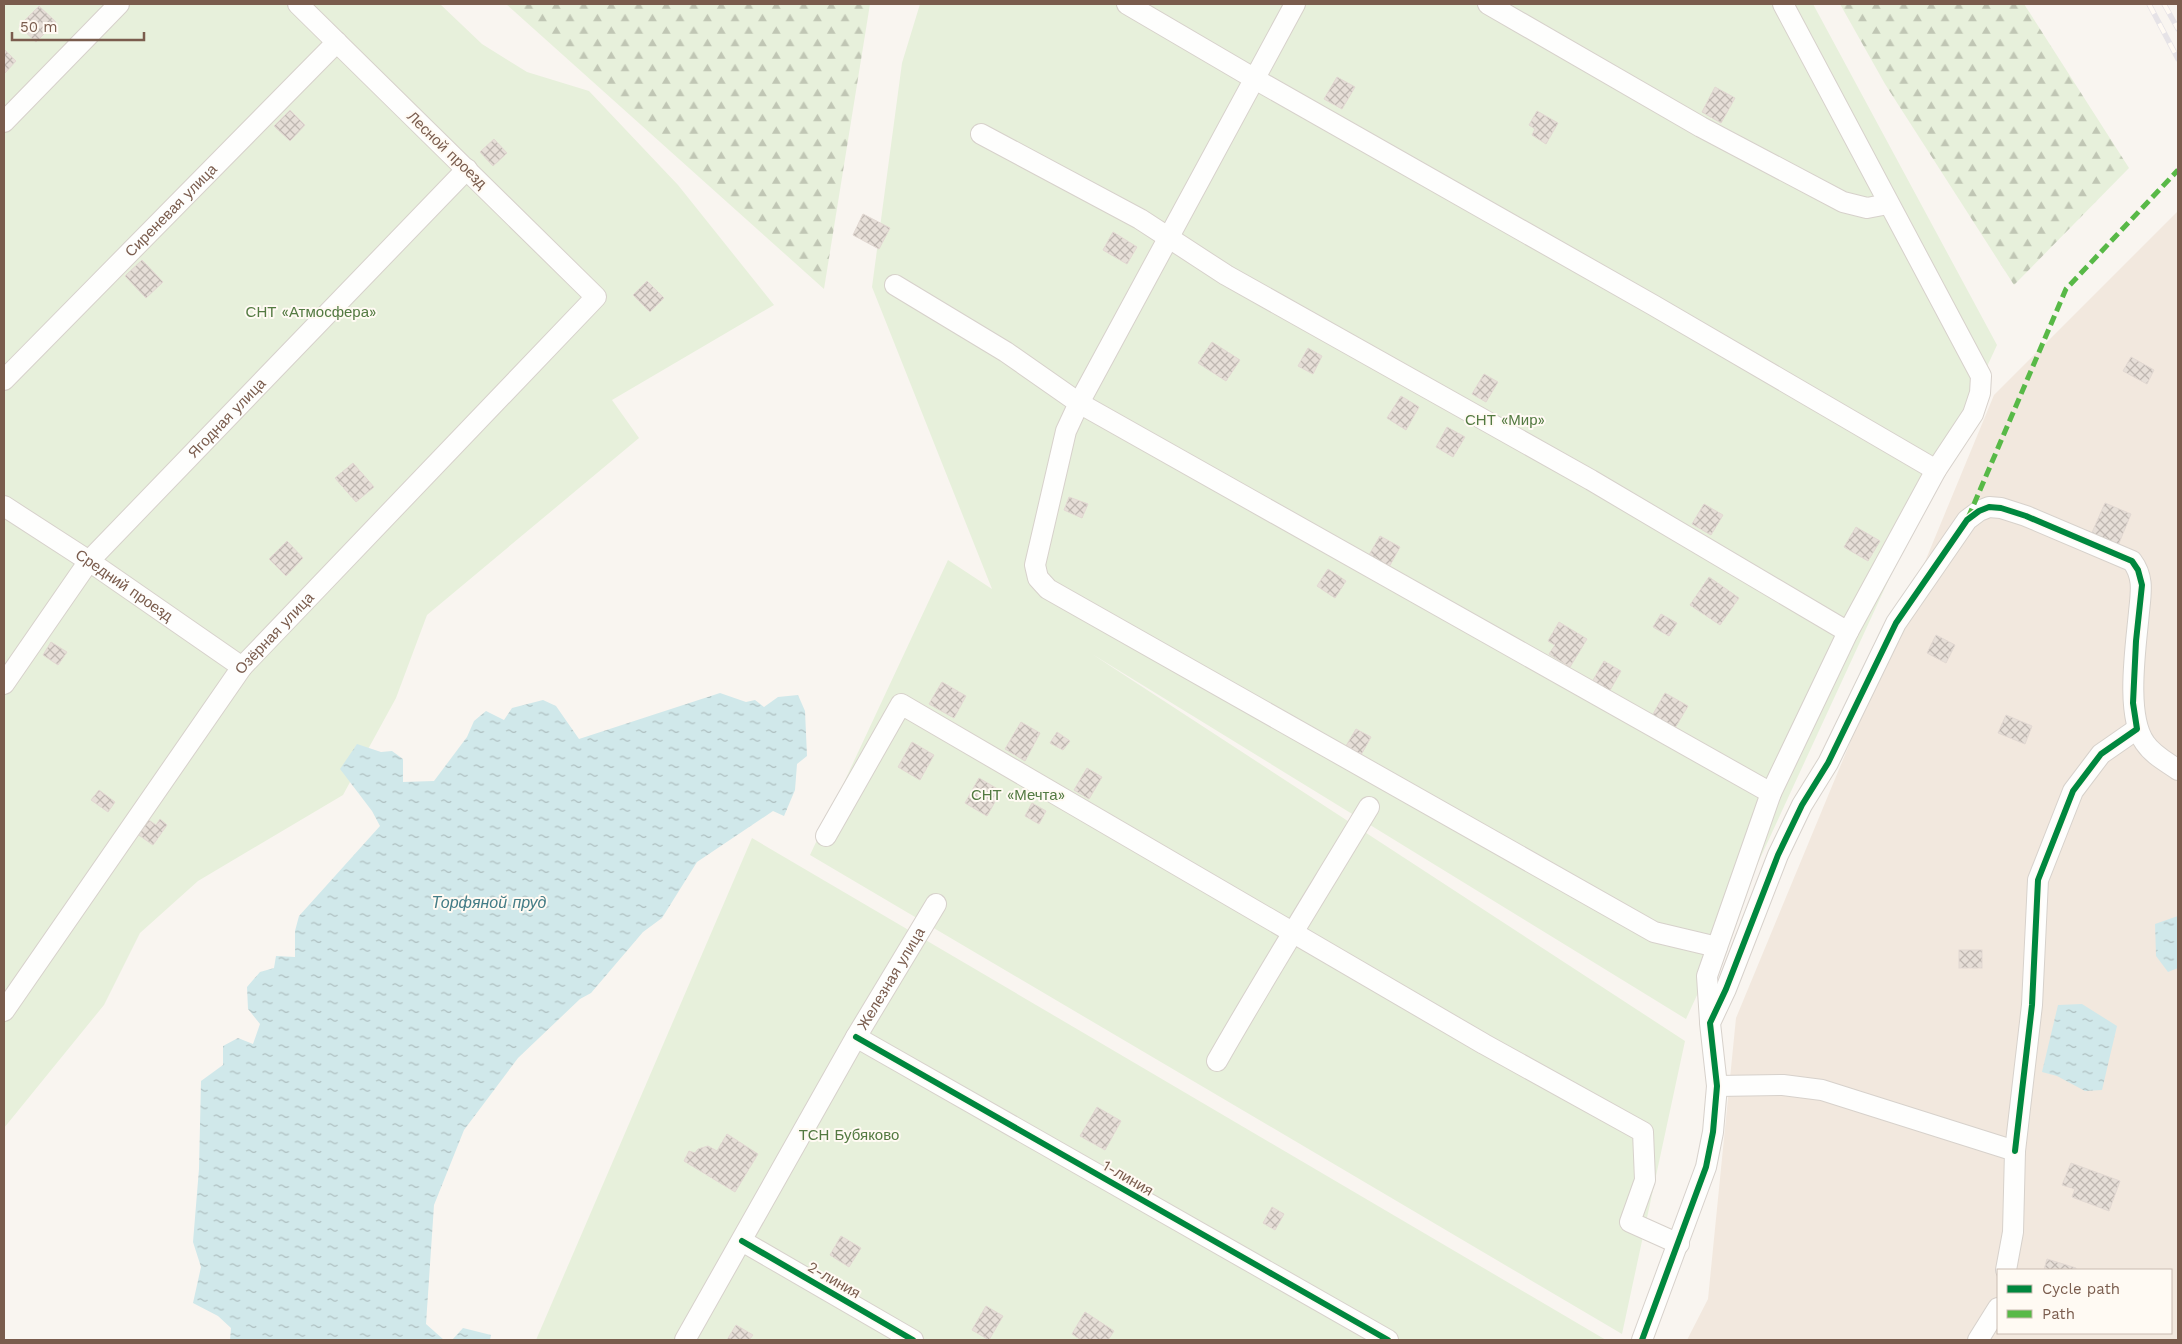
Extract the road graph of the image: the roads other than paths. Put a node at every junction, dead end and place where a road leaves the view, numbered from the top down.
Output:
1 (119, 4) edge
2 (298, 4) edge
3 (1127, 4) edge
4 (1295, 4) edge
5 (1488, 4) edge
6 (1783, 4) edge
7 (337, 42) junction
8 (1255, 79) junction
9 (4, 122) edge
10 (981, 134) dead end
11 (467, 169) junction
12 (1888, 204) junction
13 (1168, 238) junction
14 (895, 285) dead end
15 (596, 297) joint
16 (4, 380) edge
17 (1079, 403) junction
18 (1936, 470) junction
19 (4, 506) edge
20 (89, 561) junction
21 (1848, 632) junction
22 (242, 667) junction
23 (4, 684) edge
24 (2138, 729) junction
25 (2178, 770) edge
26 (1771, 793) junction
27 (1369, 807) dead end
28 (826, 836) dead end
29 (936, 904) dead end
30 (1294, 932) junction
31 (1717, 947) junction
32 (4, 1011) edge
33 (1710, 1023) junction
34 (856, 1038) junction
35 (1217, 1061) dead end
36 (1717, 1086) junction
37 (2015, 1151) junction
38 (742, 1241) junction
39 (1679, 1244) junction
40 (2006, 1269) edge
41 (1997, 1310) edge
42 (685, 1340) edge
43 (913, 1340) edge
44 (1388, 1340) edge
45 (1642, 1340) edge
46 (1978, 1340) edge

1 - 9 street
2 - 7 street, Лесной проезд
3 - 8 street
4 - 8 street
5 - 12 street
6 - 12 street
7 - 11 street, Лесной проезд
7 - 16 street, Сиреневая улица
8 - 13 street
8 - 18 street
10 - 13 street
11 - 15 street, Лесной проезд
11 - 20 street, Ягодная улица
12 - 18 street
13 - 17 street
13 - 21 street
14 - 17 street
15 - 22 street, Озёрная улица
17 - 26 street
17 - 31 street
18 - 21 street
19 - 20 street, Средний проезд
20 - 22 street, Средний проезд
20 - 23 street, Ягодная улица
21 - 26 street
22 - 32 street, Озёрная улица
24 - 25 street
24 - 33 street
24 - 37 street
26 - 31 street
27 - 30 street
28 - 30 street
29 - 34 street, Железная улица
30 - 35 street
30 - 39 street
31 - 33 street
33 - 36 street
34 - 38 street, Железная улица
34 - 44 street, 1-линия
36 - 37 street
36 - 39 street
37 - 40 street
38 - 42 street, Железная улица
38 - 43 street, 2-линия
39 - 45 street
41 - 46 street

